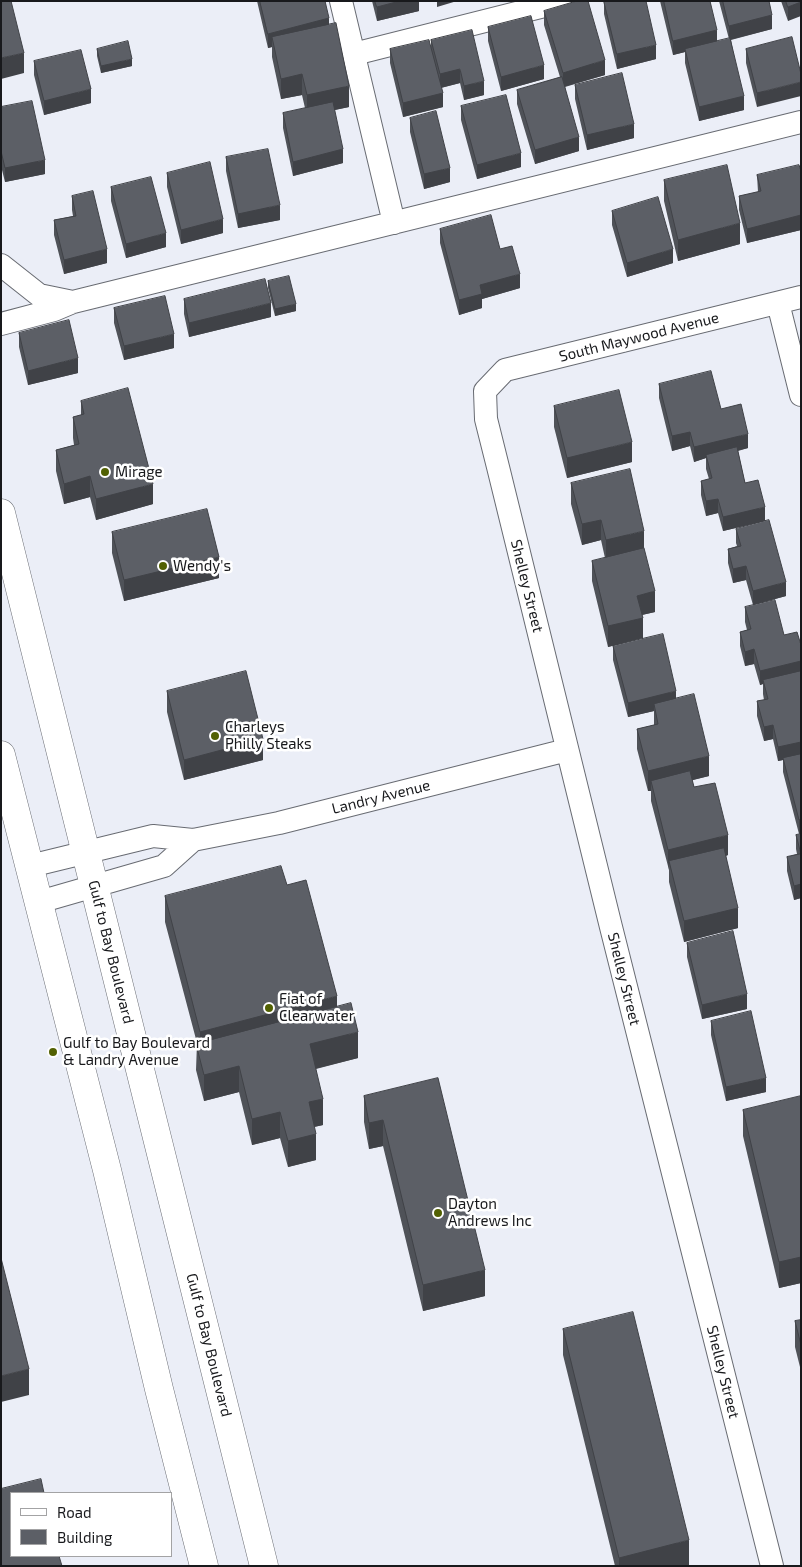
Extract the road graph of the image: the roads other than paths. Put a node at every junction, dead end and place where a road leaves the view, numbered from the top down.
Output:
1 (341, 1) edge
2 (564, 1) edge
3 (354, 54) junction
4 (801, 122) edge
5 (394, 223) junction
6 (1, 265) edge
7 (801, 297) edge
8 (73, 302) junction
9 (778, 303) junction
10 (1, 324) edge
11 (485, 391) joint
12 (801, 395) edge
13 (1, 513) edge
14 (568, 750) junction
15 (1, 755) edge
16 (193, 840) junction
17 (86, 852) junction
18 (30, 866) junction
19 (94, 886) junction
20 (39, 902) junction
21 (204, 1566) edge
22 (264, 1566) edge
23 (772, 1566) edge

1 - 3 street
2 - 3 street
3 - 5 street
4 - 5 street
5 - 8 street
6 - 8 street
7 - 9 street, South Maywood Avenue
8 - 10 street
9 - 11 street, South Maywood Avenue
9 - 12 street
11 - 14 street, Shelley Street
13 - 17 main road, Gulf to Bay Boulevard
14 - 16 street, Landry Avenue
14 - 23 street, Shelley Street
15 - 18 main road
16 - 17 street, Landry Avenue
16 - 19 street
17 - 18 street, Landry Avenue
17 - 19 main road, Gulf to Bay Boulevard
18 - 20 main road
19 - 20 street
19 - 22 main road, Gulf to Bay Boulevard
20 - 21 main road

